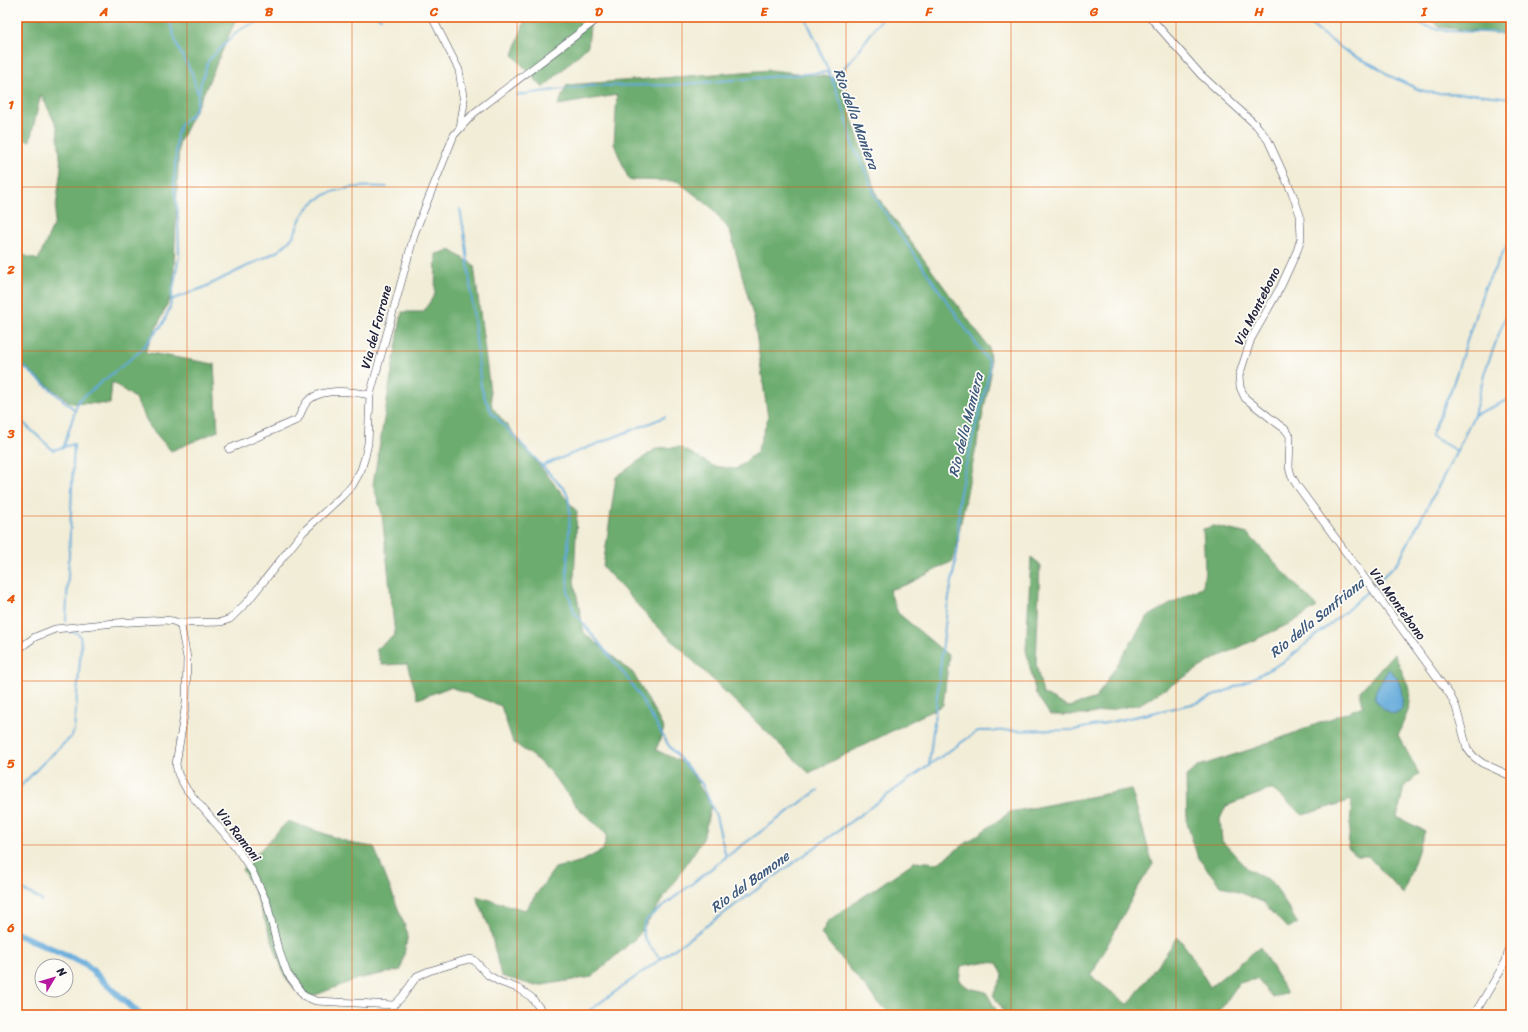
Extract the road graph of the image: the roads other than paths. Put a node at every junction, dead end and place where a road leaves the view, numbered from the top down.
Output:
1 (432, 17) edge
2 (600, 17) edge
3 (1150, 17) edge
4 (460, 128) junction
5 (370, 394) junction
6 (229, 449) dead end
7 (178, 623) junction
8 (17, 650) edge
9 (1511, 776) edge
10 (1511, 937) edge
11 (545, 1015) edge
12 (1474, 1015) edge

1 - 4 street
2 - 4 street, Via del Forrone
3 - 9 street, Via Montebono
4 - 5 street, Via del Forrone
5 - 6 street
5 - 7 street, Via del Forrone
7 - 8 street
7 - 11 street, Via Ramoni
10 - 12 street

